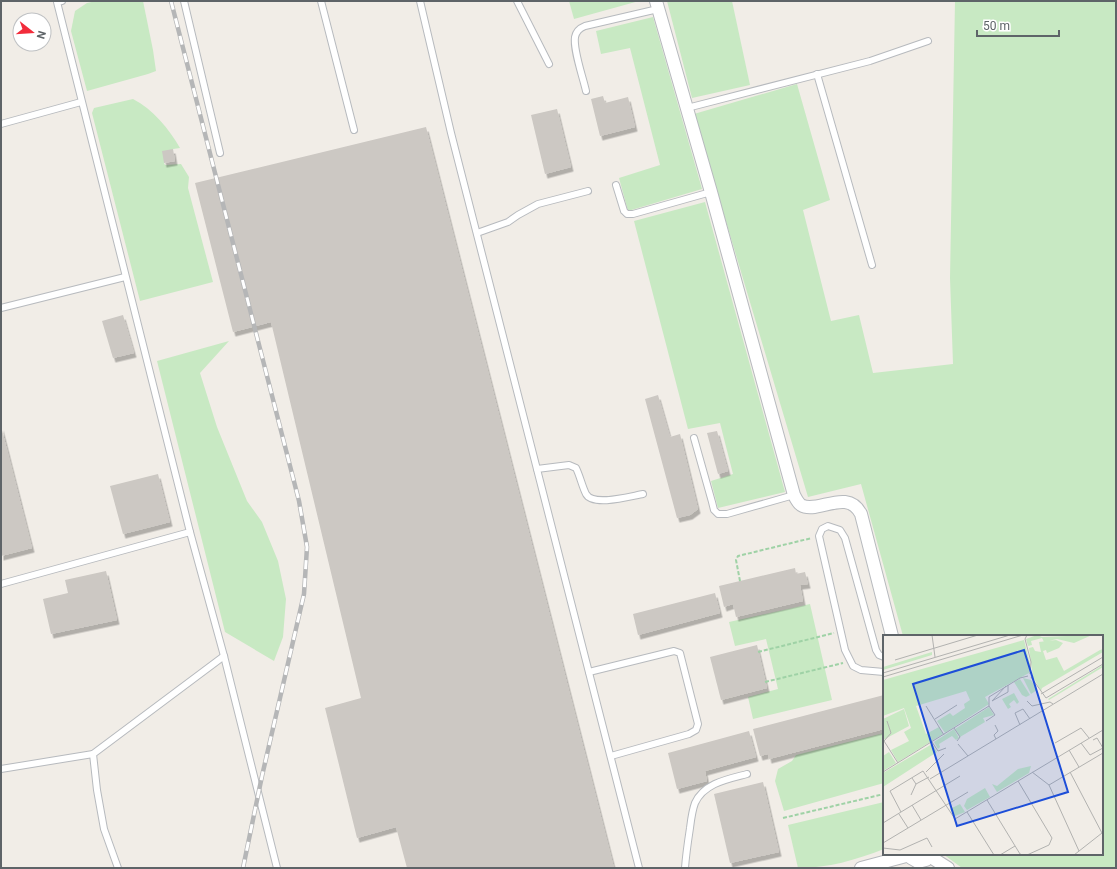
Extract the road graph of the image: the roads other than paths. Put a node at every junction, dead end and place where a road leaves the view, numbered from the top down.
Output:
1 (62, 1) edge
2 (184, 1) edge
3 (321, 1) edge
4 (420, 1) edge
5 (517, 1) edge
6 (657, 5) edge
7 (928, 41) dead end
8 (549, 64) dead end
9 (817, 74) junction
10 (586, 90) dead end
11 (81, 102) junction
12 (687, 108) junction
13 (1, 124) edge
14 (354, 130) dead end
15 (220, 153) dead end
16 (616, 185) dead end
17 (588, 191) dead end
18 (711, 192) junction
19 (477, 233) junction
20 (872, 265) dead end
21 (125, 277) junction
22 (1, 308) edge
23 (694, 438) dead end
24 (537, 469) junction
25 (643, 494) dead end
26 (794, 495) junction
27 (190, 532) junction
28 (1, 584) edge
29 (892, 635) edge
30 (224, 656) junction
31 (883, 657) edge
32 (589, 672) junction
33 (883, 672) edge
34 (93, 754) junction
35 (611, 756) junction
36 (1, 769) edge
37 (747, 774) dead end
38 (907, 855) edge
39 (910, 855) edge
40 (929, 855) edge
41 (118, 868) edge
42 (277, 868) edge
43 (639, 868) edge
44 (685, 868) edge
45 (862, 868) edge
46 (948, 868) edge

1 - 11 lane
2 - 15 lane
3 - 14 lane
4 - 19 lane
5 - 8 lane
6 - 10 lane
6 - 12 street
7 - 9 lane
9 - 12 lane
9 - 20 lane
11 - 13 lane
11 - 21 lane
12 - 18 street
16 - 18 lane
17 - 19 lane
18 - 26 street
19 - 24 lane
21 - 22 lane
21 - 27 lane
23 - 26 lane
24 - 25 lane
24 - 32 lane
26 - 29 street
27 - 28 lane
27 - 30 lane
30 - 34 lane
30 - 42 lane
31 - 33 lane
32 - 35 lane
32 - 35 lane
34 - 36 lane
34 - 41 lane
35 - 43 lane
37 - 44 lane
38 - 45 street
39 - 40 street
40 - 46 street

